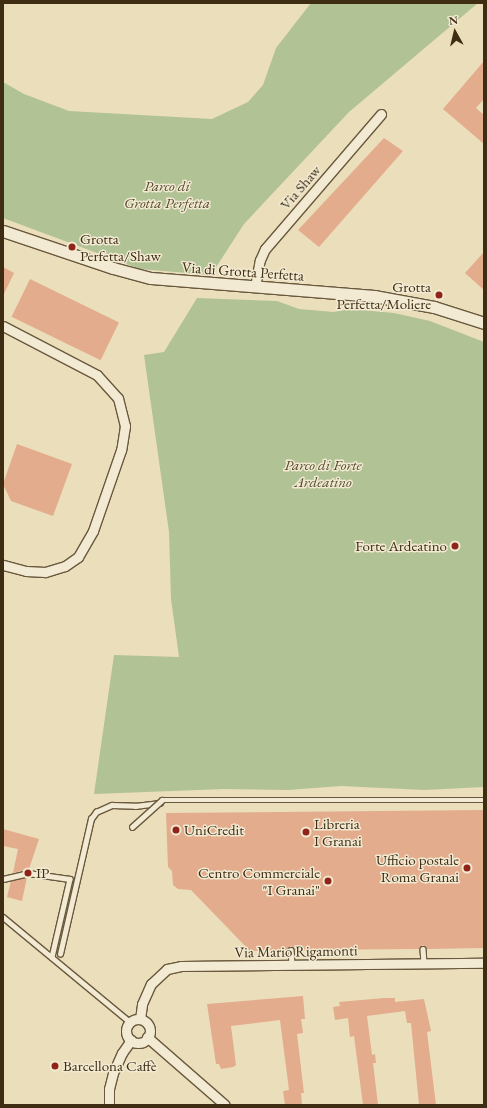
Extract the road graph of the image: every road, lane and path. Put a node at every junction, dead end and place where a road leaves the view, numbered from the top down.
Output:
1 (381, 114) dead end
2 (3, 231) edge
3 (255, 287) junction
4 (484, 323) edge
5 (3, 326) edge
6 (3, 565) edge
7 (484, 801) edge
8 (132, 827) dead end
9 (3, 879) edge
10 (3, 917) edge
11 (423, 949) dead end
12 (291, 950) dead end
13 (60, 954) dead end
14 (52, 957) junction
15 (484, 963) edge
16 (424, 964) junction
17 (292, 965) junction
18 (140, 1020) junction
19 (130, 1022) junction
20 (147, 1037) junction
21 (131, 1040) junction
22 (109, 1105) edge
23 (225, 1105) edge

1 - 3 street, Via Shaw
2 - 3 street, Via di Grotta Perfetta
3 - 4 street, Via di Grotta Perfetta
5 - 6 street
7 - 8 lane, bridge
7 - 13 lane
9 - 14 lane
10 - 14 lane
11 - 16 lane
12 - 17 lane
14 - 19 lane
15 - 16 street, Via Mario Rigamonti
16 - 17 street, Via Mario Rigamonti
17 - 18 street, Via Mario Rigamonti
18 - 19 street
18 - 20 street
19 - 21 street
20 - 21 street
20 - 23 street
21 - 22 street

